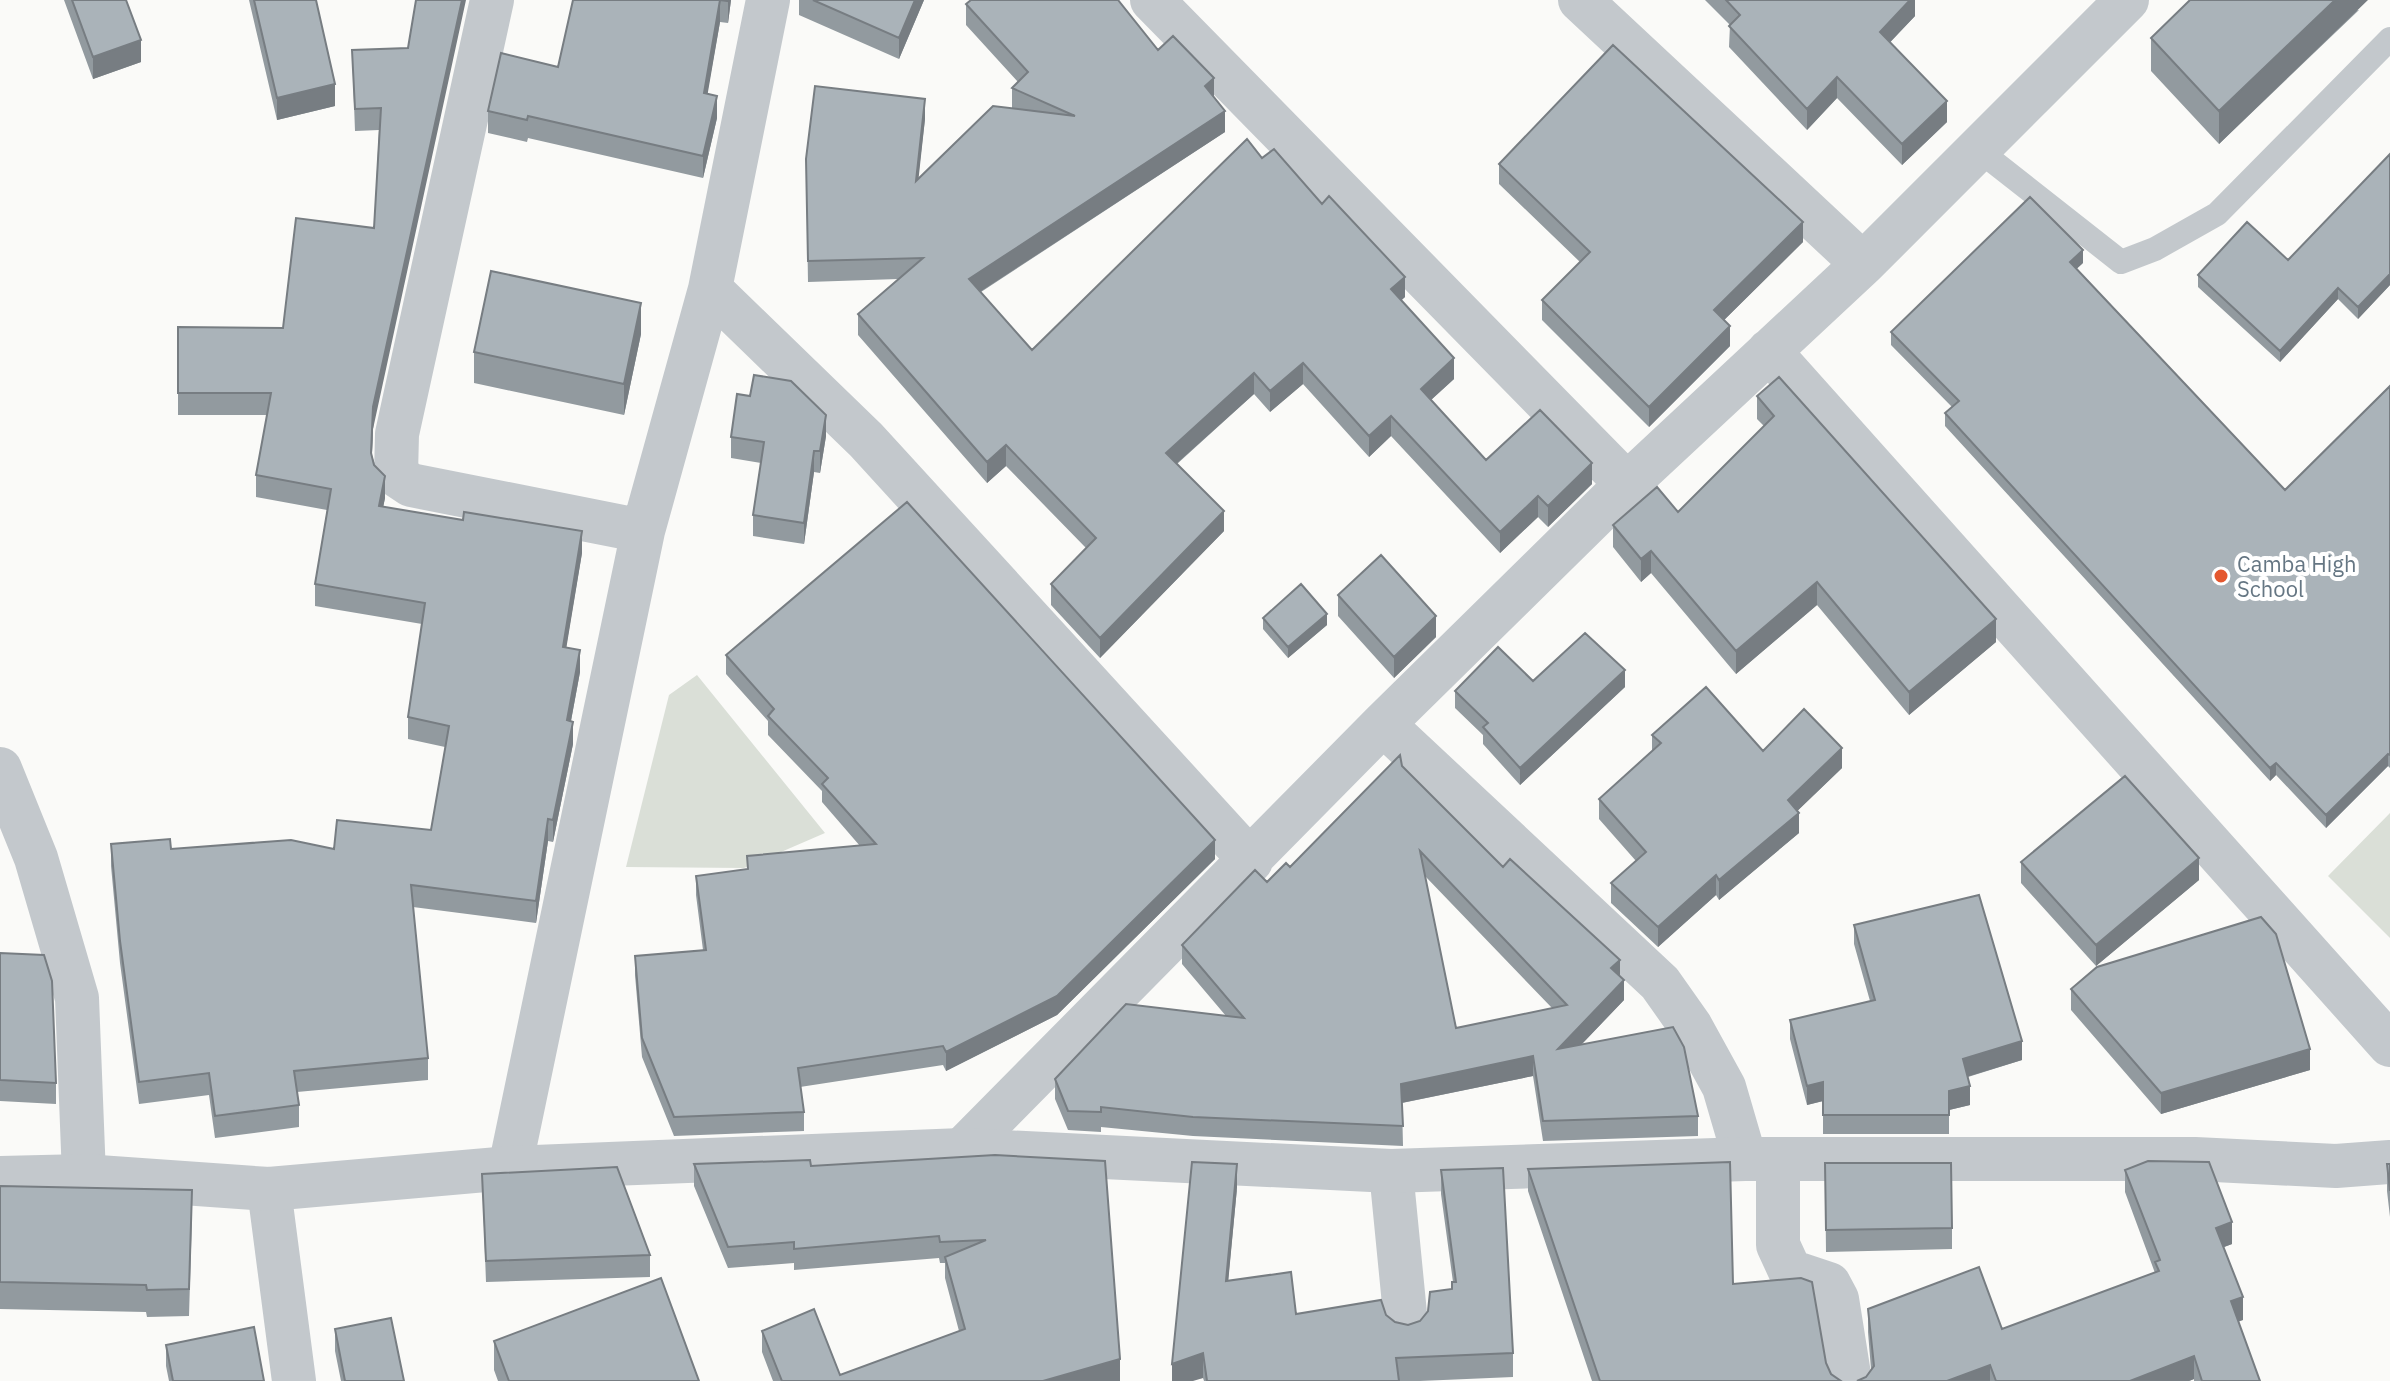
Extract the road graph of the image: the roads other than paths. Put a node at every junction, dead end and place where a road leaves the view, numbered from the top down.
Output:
1 (492, 0) edge
2 (768, 0) edge
3 (1152, 0) edge
4 (1580, 0) edge
5 (2127, 0) edge
6 (2390, 39) edge
7 (1976, 148) junction
8 (1863, 264) junction
9 (710, 289) junction
10 (1769, 351) junction
11 (1627, 484) junction
12 (643, 531) junction
13 (1383, 724) junction
14 (0, 769) edge
15 (1251, 861) junction
16 (2390, 1045) edge
17 (962, 1150) junction
18 (1761, 1160) junction
19 (2390, 1162) edge
20 (510, 1168) junction
21 (1391, 1171) junction
22 (84, 1176) junction
23 (0, 1178) edge
24 (269, 1189) junction
25 (1406, 1324) edge
26 (294, 1381) edge
27 (1850, 1381) edge

1 - 12 street
2 - 9 street
3 - 11 street
4 - 8 street
5 - 7 street
6 - 7 lane
7 - 8 street
8 - 10 street
9 - 12 street
9 - 15 street
10 - 11 street
10 - 16 street
11 - 13 street
12 - 20 street
13 - 15 street
13 - 18 street
14 - 22 street
15 - 17 street
17 - 20 street
17 - 21 street
18 - 19 street
18 - 21 street
18 - 27 street
20 - 24 street
21 - 25 street
22 - 23 street
22 - 24 street
24 - 26 street

